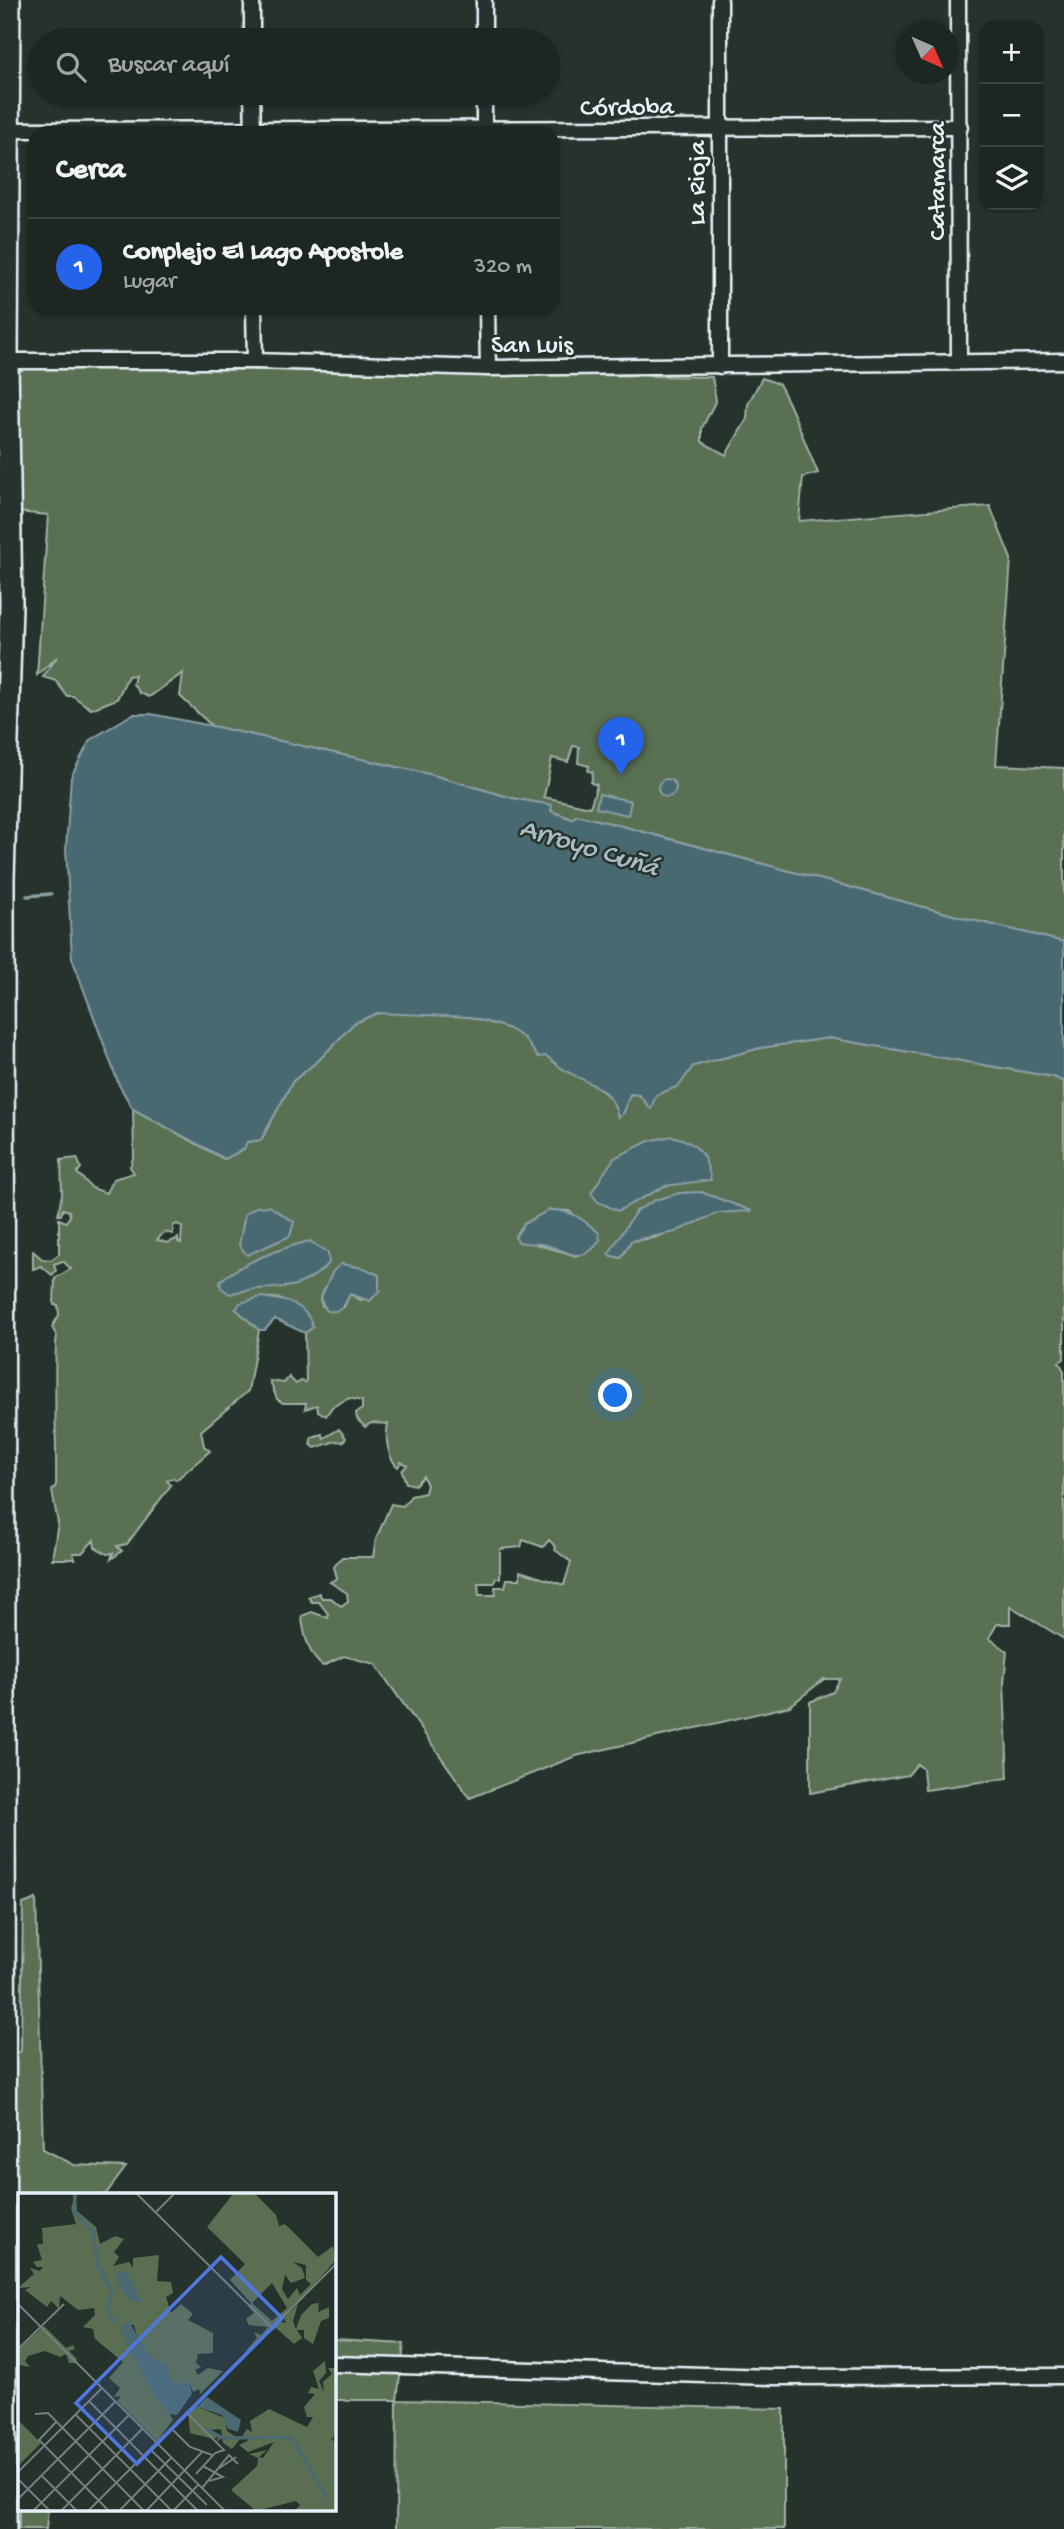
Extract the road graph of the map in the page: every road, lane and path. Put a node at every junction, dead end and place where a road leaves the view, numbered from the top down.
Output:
1 (9, 0) edge
2 (252, 0) edge
3 (484, 0) edge
4 (720, 0) edge
5 (958, 0) edge
6 (252, 28) edge
7 (484, 28) edge
8 (252, 105) edge
9 (484, 105) edge
10 (253, 126) edge
11 (484, 126) edge
12 (960, 127) junction
13 (720, 129) junction
14 (4, 130) edge
15 (28, 130) edge
16 (560, 131) edge
17 (4, 247) edge
18 (254, 315) edge
19 (487, 315) edge
20 (4, 361) edge
21 (255, 361) junction
22 (959, 361) junction
23 (1064, 361) edge
24 (720, 366) junction
25 (488, 368) junction
26 (5, 604) edge
27 (2, 879) edge
28 (11, 2354) edge
29 (336, 2364) edge
30 (1064, 2376) edge
31 (5, 2529) edge

1 - 14 street
2 - 6 street
3 - 7 street
4 - 13 street, La Rioja
5 - 12 street, Catamarca
8 - 10 street
9 - 11 street
12 - 13 street, Córdoba
12 - 22 street, Catamarca
13 - 16 street, Córdoba
13 - 24 street, La Rioja
14 - 15 street, Córdoba
14 - 17 street
17 - 20 street
18 - 21 street
19 - 25 street
20 - 21 street, San Luis
20 - 26 street
21 - 25 street, San Luis
22 - 23 street, San Luis
22 - 24 street, San Luis
24 - 25 street, San Luis
26 - 27 street
27 - 28 street
28 - 31 street
29 - 30 street

